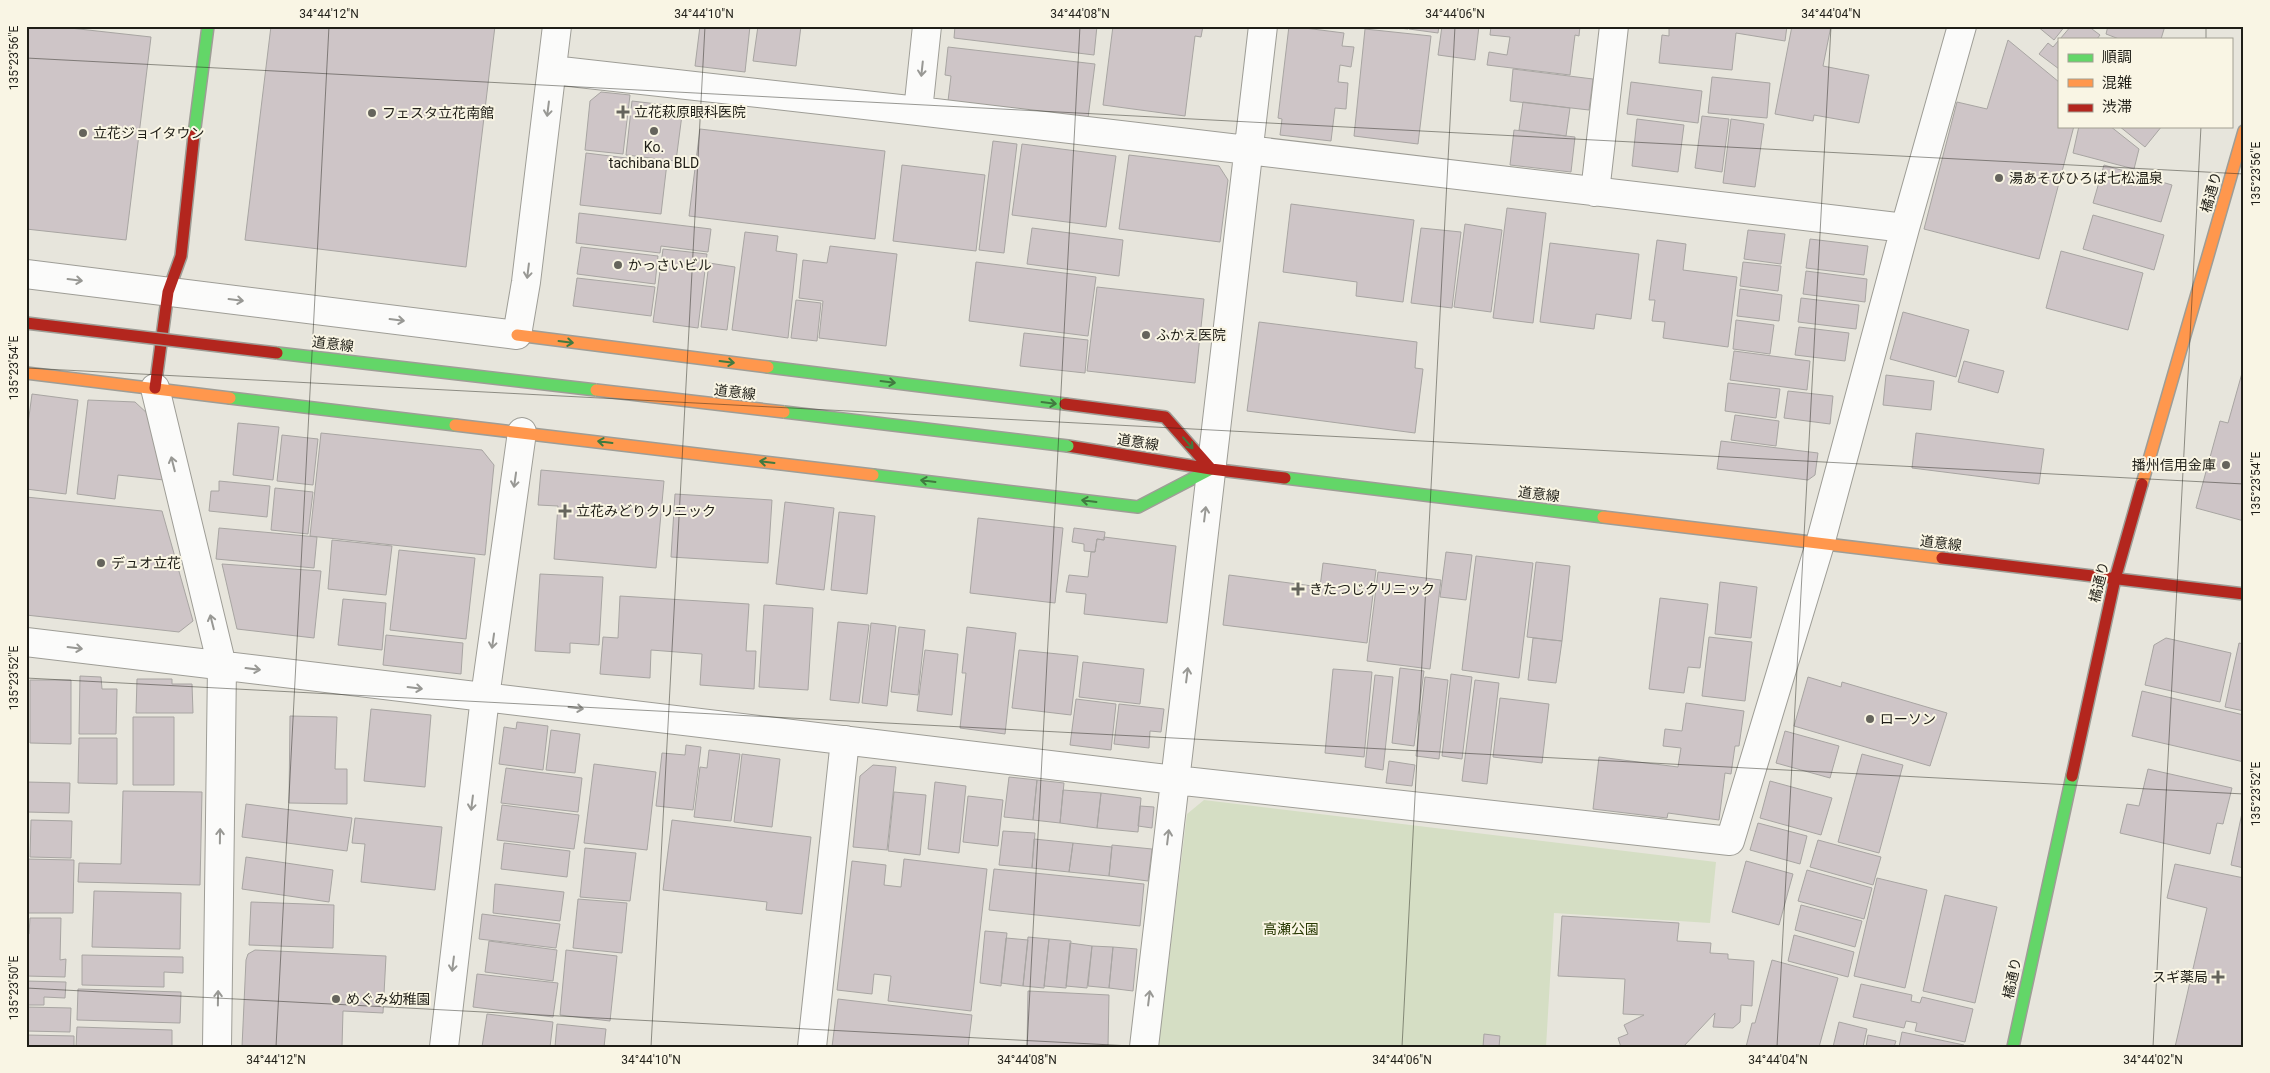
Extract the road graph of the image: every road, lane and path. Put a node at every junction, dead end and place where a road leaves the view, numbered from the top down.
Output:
1 (208, 26) edge
2 (557, 26) edge
3 (927, 26) edge
4 (1263, 26) edge
5 (1614, 26) edge
6 (1962, 26) edge
7 (552, 70) junction
8 (918, 111) junction
9 (2244, 131) edge
10 (1248, 152) junction
11 (1595, 192) junction
12 (1904, 228) junction
13 (26, 274) edge
14 (168, 292) junction
15 (26, 323) edge
16 (518, 335) junction
17 (26, 372) edge
18 (155, 388) junction
19 (522, 432) junction
20 (1211, 469) junction
21 (1820, 544) junction
22 (2114, 579) junction
23 (2244, 594) edge
24 (26, 642) edge
25 (222, 666) junction
26 (485, 697) junction
27 (845, 740) junction
28 (1175, 780) junction
29 (217, 1047) edge
30 (444, 1047) edge
31 (812, 1047) edge
32 (1144, 1047) edge
33 (2013, 1047) edge

1 - 14 street
2 - 7 street
3 -> 8 street
4 - 10 street
5 - 11 street
6 - 12 street
7 - 8 street
7 -> 16 street
8 - 10 street
9 - 22 street, 橘通り
10 - 11 street
10 - 20 street
11 - 12 street
12 - 21 street
13 -> 14 street
14 -> 16 street
14 - 18 street
15 - 20 street, 道意線, bridge
16 -> 20 street
17 - 18 street
18 - 19 street
25 -> 18 street
20 -> 19 street
19 -> 26 street
20 - 21 street, 道意線
28 -> 20 street
21 - 22 street, 道意線
21 - 28 street
22 - 23 street, 道意線
22 - 33 street, 橘通り
24 -> 25 street
25 -> 26 street
29 -> 25 street
26 -> 27 street
26 -> 30 street
27 - 28 street
27 - 31 street
32 -> 28 street

